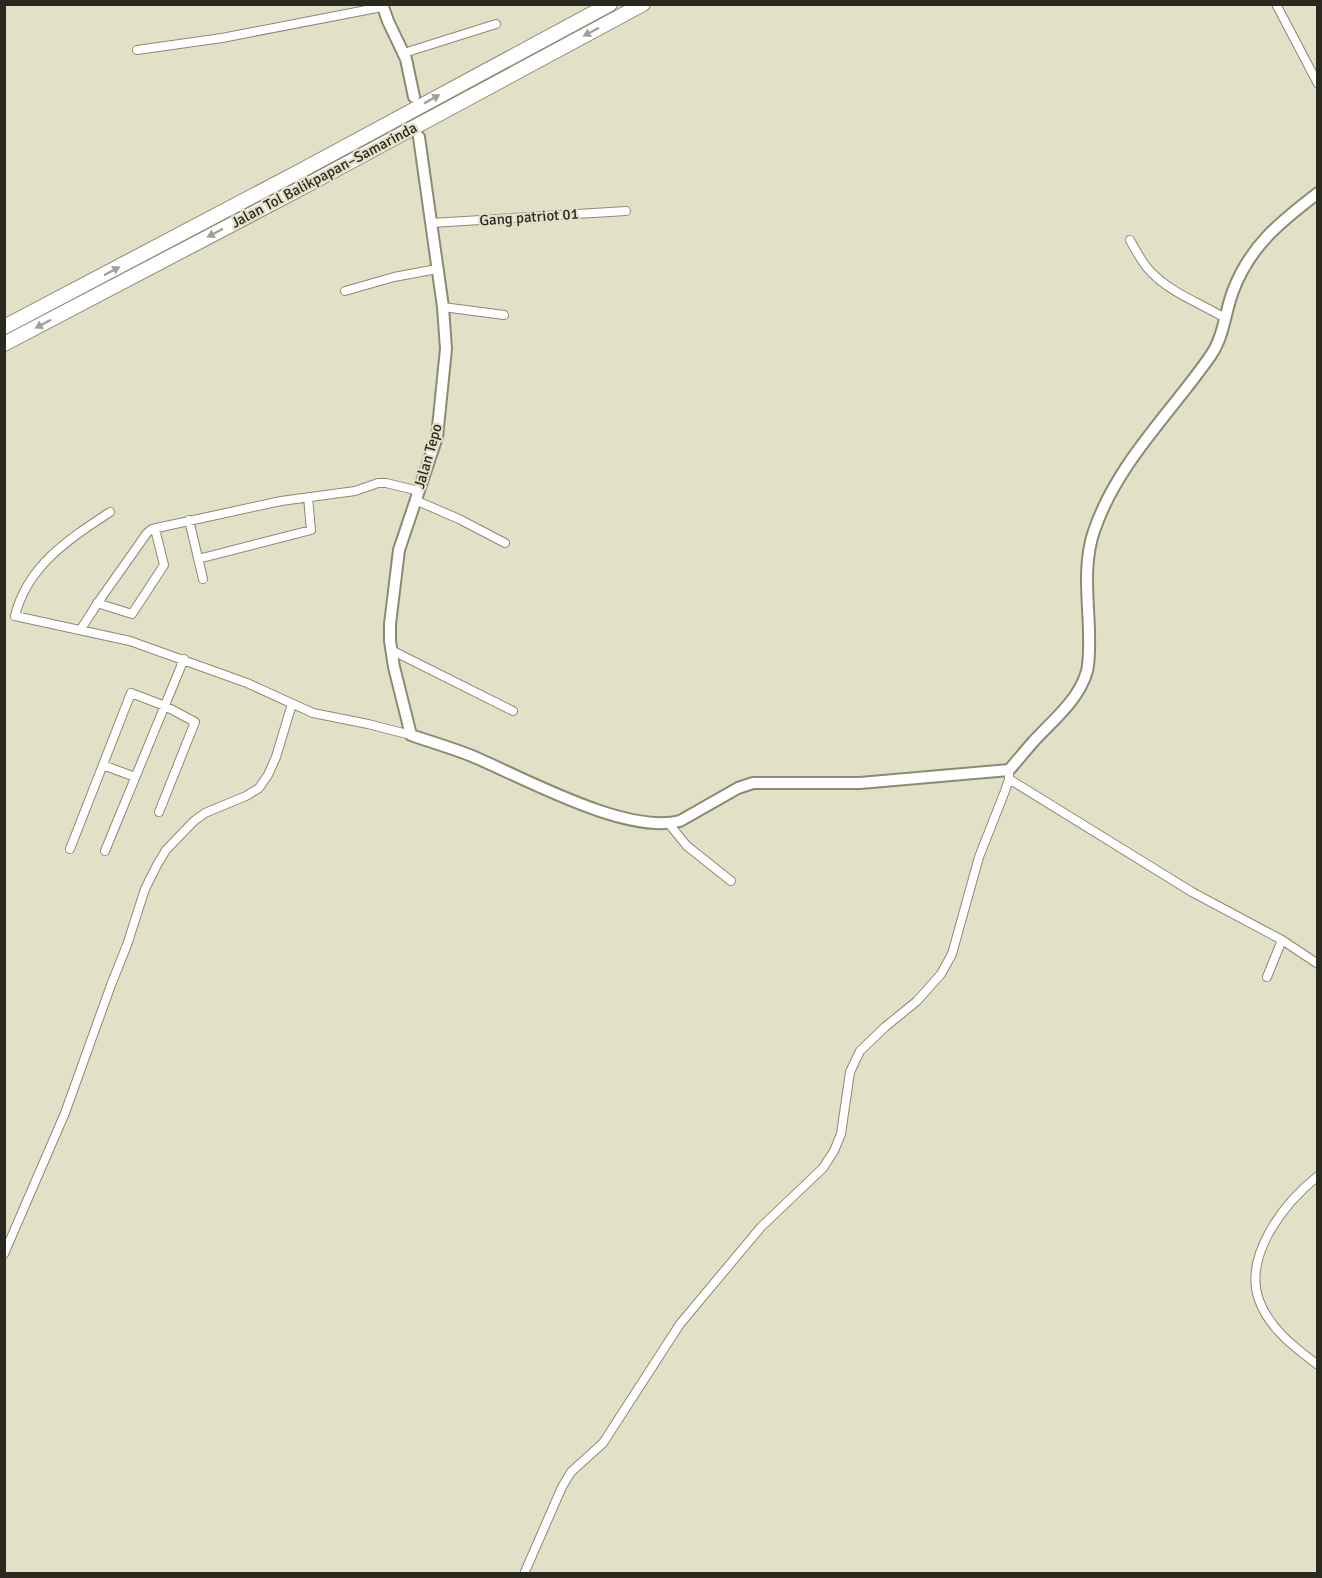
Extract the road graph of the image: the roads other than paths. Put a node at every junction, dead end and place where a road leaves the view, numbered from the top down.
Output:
1 (610, 4) edge
2 (643, 4) edge
3 (1276, 4) edge
4 (382, 6) edge
5 (496, 24) dead end
6 (137, 50) dead end
7 (405, 53) junction
8 (1317, 84) edge
9 (414, 97) dead end
10 (419, 137) dead end
11 (1317, 193) edge
12 (626, 211) dead end
13 (431, 224) junction
14 (1130, 240) dead end
15 (437, 269) junction
16 (345, 291) dead end
17 (443, 307) junction
18 (504, 315) dead end
19 (1224, 318) junction
20 (4, 327) edge
21 (4, 344) edge
22 (417, 495) junction
23 (308, 497) junction
24 (110, 513) dead end
25 (189, 520) junction
26 (155, 529) junction
27 (505, 543) dead end
28 (198, 559) junction
29 (203, 579) dead end
30 (97, 603) junction
31 (81, 629) junction
32 (391, 650) junction
33 (184, 659) junction
34 (293, 704) junction
35 (165, 706) junction
36 (513, 711) dead end
37 (411, 735) junction
38 (103, 765) junction
39 (1009, 774) junction
40 (135, 777) junction
41 (159, 812) dead end
42 (669, 824) junction
43 (70, 849) dead end
44 (105, 851) dead end
45 (731, 881) dead end
46 (1282, 940) junction
47 (1317, 964) edge
48 (1268, 977) dead end
49 (1317, 1176) edge
50 (4, 1254) edge
51 (1317, 1365) edge
52 (524, 1574) edge

20 -> 1 highway, Jalan Tol Balikpapan–Samarinda
2 -> 21 highway, Jalan Tol Balikpapan–Samarinda
3 - 8 street
4 - 6 street
4 - 7 street
5 - 7 street
7 - 9 street
10 - 13 street, Jalan Tepo
11 - 19 street
12 - 13 street, Gang patriot 01
13 - 15 street, Jalan Tepo
14 - 19 street
15 - 16 street
15 - 17 street, Jalan Tepo
17 - 18 street
17 - 22 street, Jalan Tepo
19 - 39 street
22 - 23 street
22 - 27 street
22 - 32 street, Jalan Tepo
23 - 25 street
23 - 28 street
24 - 31 street
25 - 26 street
25 - 28 street
26 - 30 street
26 - 30 street
28 - 29 street
30 - 31 street
31 - 33 street
32 - 36 street
32 - 37 street, Jalan Tepo
33 - 34 street
33 - 35 street
34 - 37 street
34 - 50 street
35 - 38 street
35 - 40 street
35 - 41 street
37 - 42 street
38 - 40 street
38 - 43 street
39 - 42 street
39 - 46 street
39 - 52 street
40 - 44 street
42 - 45 street
46 - 47 street
46 - 48 street
49 - 51 street

